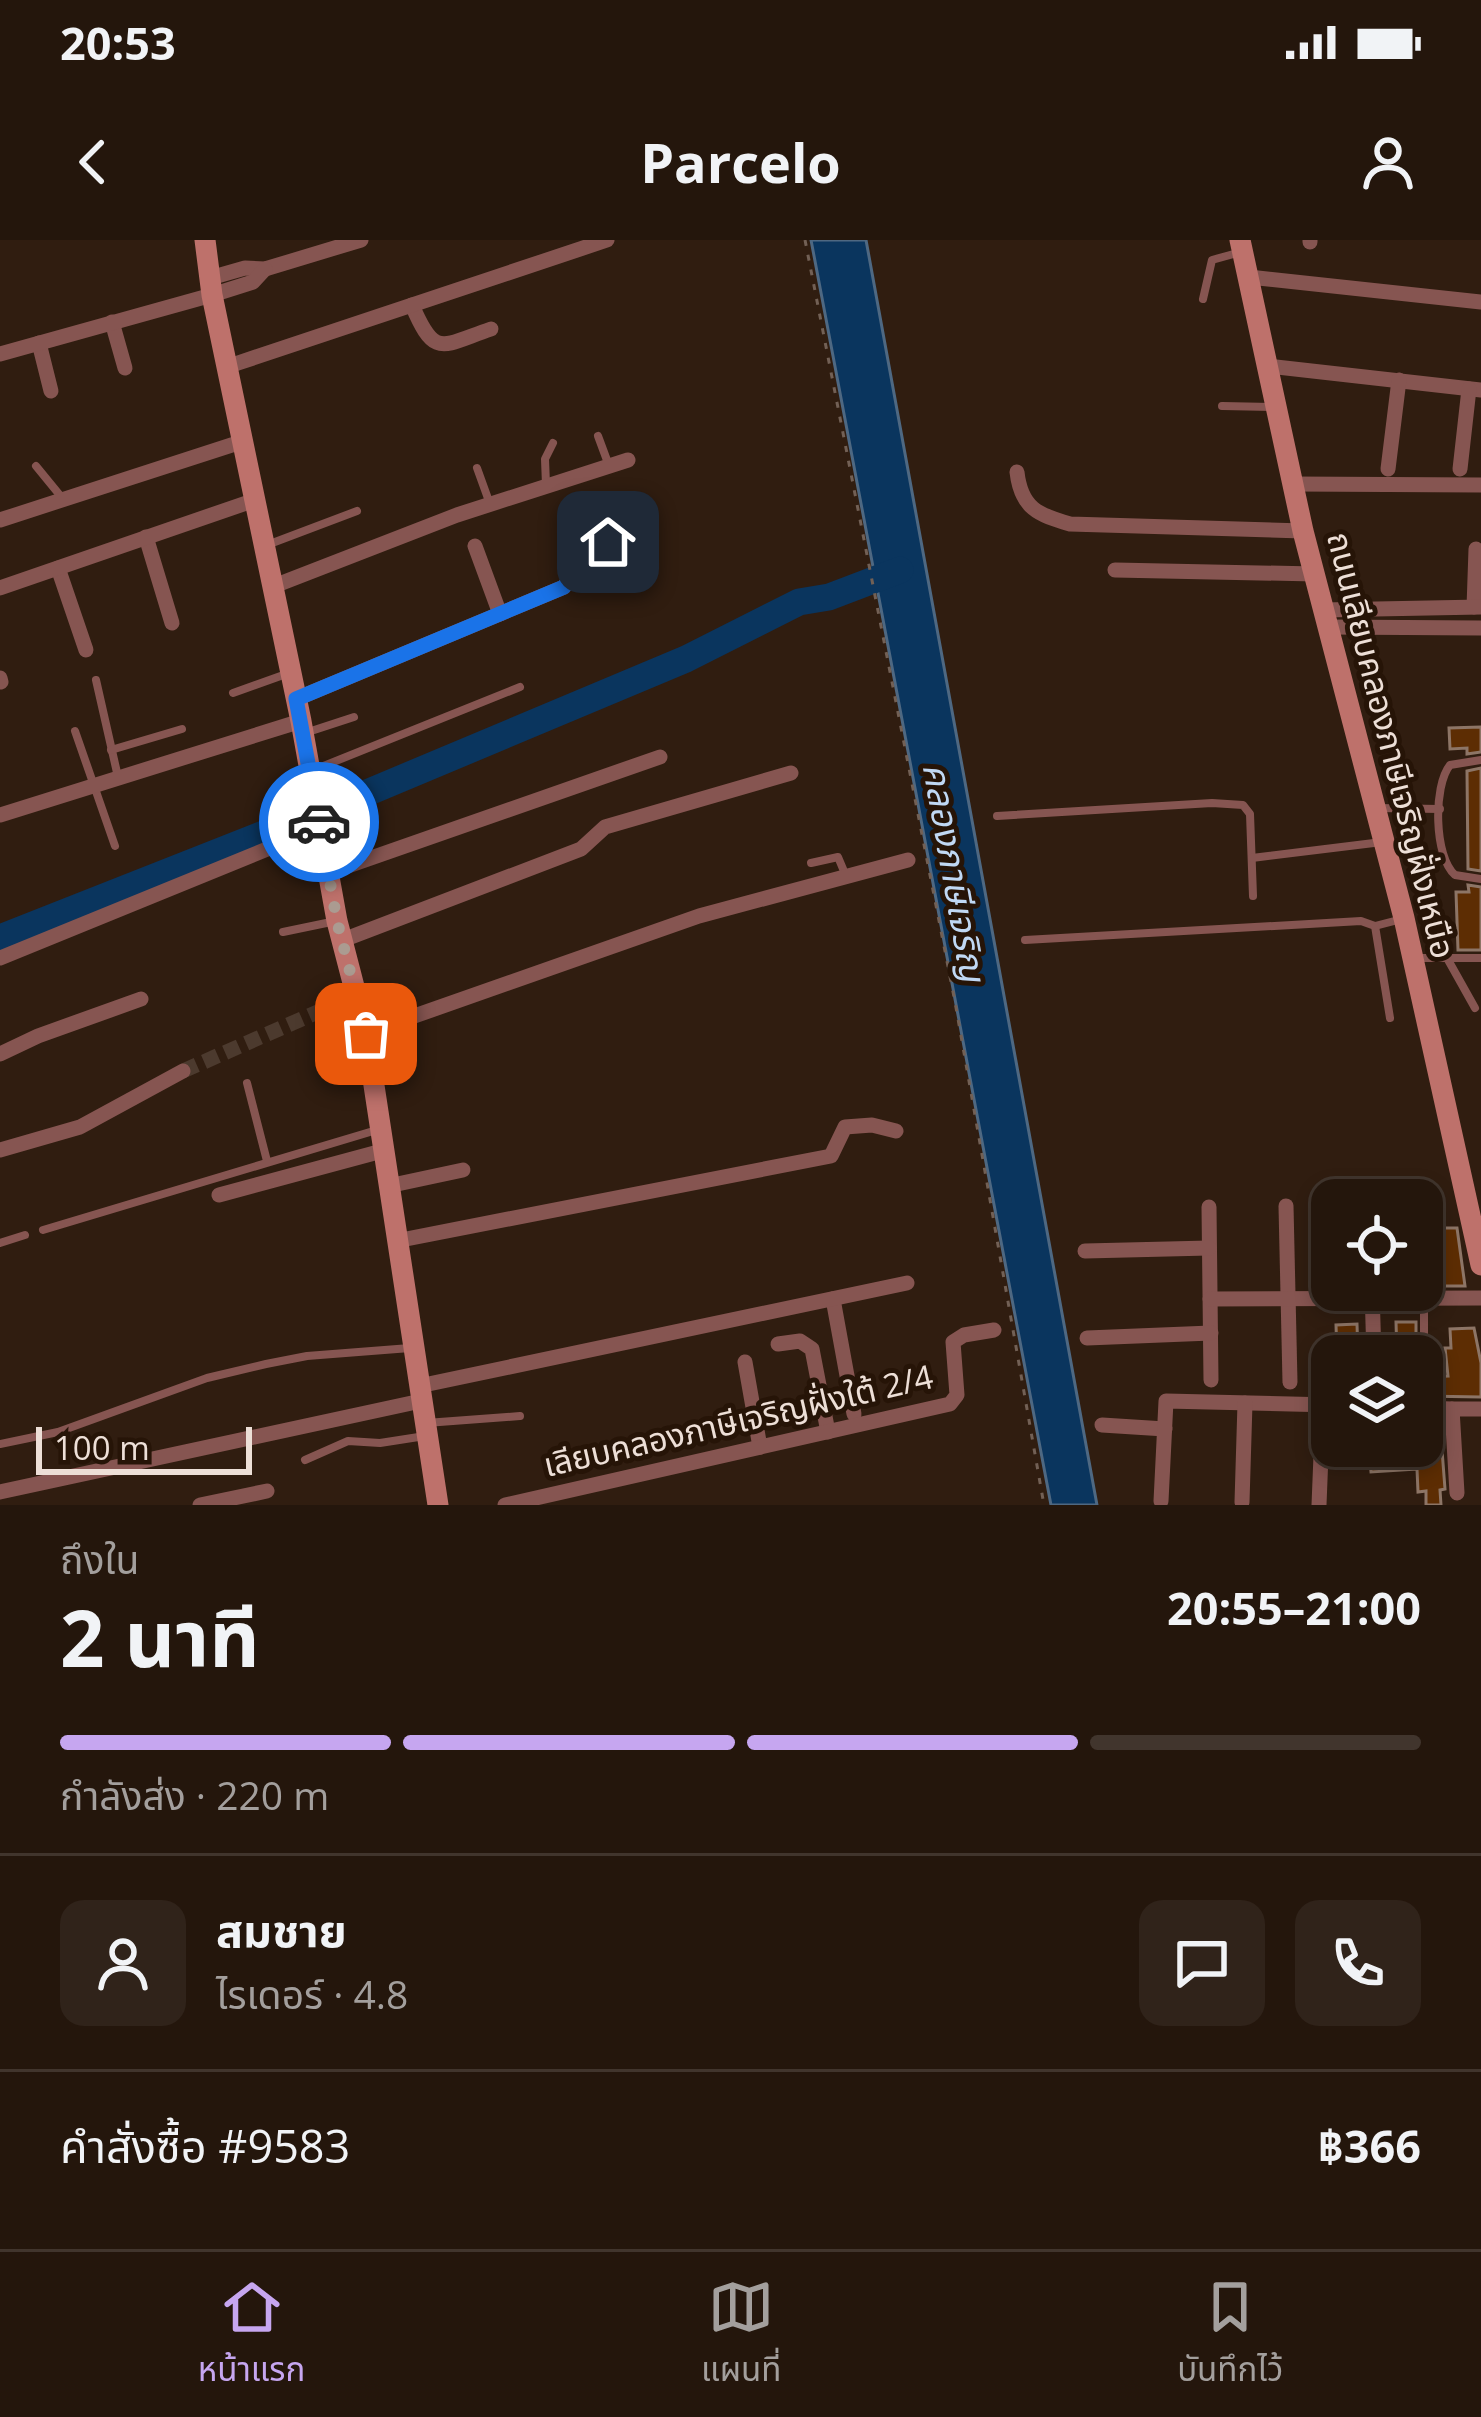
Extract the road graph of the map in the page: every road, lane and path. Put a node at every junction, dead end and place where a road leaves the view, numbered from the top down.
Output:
1 (205, 240) edge
2 (361, 240) edge
3 (607, 240) edge
4 (805, 240) edge
5 (1242, 246) edge
6 (1249, 277) junction
7 (211, 287) junction
8 (1203, 299) dead end
9 (1481, 302) edge
10 (412, 305) junction
11 (112, 322) junction
12 (491, 329) dead end
13 (39, 343) junction
14 (0, 355) edge
15 (229, 366) junction
16 (1268, 366) junction
17 (125, 368) dead end
18 (1399, 380) junction
19 (1475, 390) edge
20 (51, 391) dead end
21 (1222, 406) dead end
22 (1276, 407) junction
23 (598, 436) dead end
24 (244, 441) junction
25 (553, 443) dead end
26 (628, 460) dead end
27 (608, 463) junction
28 (36, 466) dead end
29 (477, 468) dead end
30 (1388, 469) dead end
31 (1460, 469) dead end
32 (1017, 472) dead end
33 (546, 484) junction
34 (1293, 484) junction
35 (1481, 484) edge
36 (64, 500) junction
37 (256, 500) junction
38 (490, 504) junction
39 (357, 511) dead end
40 (0, 520) edge
41 (647, 530) dead end
42 (1303, 531) junction
43 (146, 537) junction
44 (265, 545) junction
45 (475, 546) dead end
46 (1475, 549) dead end
47 (58, 568) junction
48 (1115, 570) dead end
49 (1315, 574) junction
50 (274, 586) junction
51 (0, 588) edge
52 (1478, 607) edge
53 (500, 614) junction
54 (1325, 619) junction
55 (172, 622) dead end
56 (1481, 628) edge
57 (86, 650) dead end
58 (290, 673) junction
59 (96, 680) dead end
60 (520, 687) dead end
61 (233, 693) dead end
62 (354, 717) dead end
63 (300, 718) junction
64 (182, 729) dead end
65 (75, 731) dead end
66 (112, 750) junction
67 (660, 757) dead end
68 (1481, 760) edge
69 (310, 772) junction
70 (791, 772) dead end
71 (118, 778) junction
72 (91, 785) junction
73 (1375, 808) junction
74 (1440, 808) junction
75 (0, 815) edge
76 (998, 816) dead end
77 (319, 819) junction
78 (1384, 842) junction
79 (115, 846) dead end
80 (1252, 858) junction
81 (908, 860) dead end
82 (811, 863) dead end
83 (328, 873) junction
84 (846, 878) junction
85 (1481, 879) edge
86 (1253, 896) dead end
87 (1404, 918) junction
88 (1375, 926) junction
89 (340, 930) junction
90 (284, 932) dead end
91 (1025, 940) dead end
92 (1447, 956) junction
93 (0, 958) edge
94 (1413, 958) junction
95 (1481, 958) edge
96 (141, 999) dead end
97 (1474, 1008) dead end
98 (1390, 1018) dead end
99 (366, 1034) junction
100 (0, 1054) edge
101 (183, 1072) tunnel mouth
102 (247, 1083) dead end
103 (896, 1131) dead end
104 (381, 1140) junction
105 (0, 1150) edge
106 (267, 1161) junction
107 (463, 1170) dead end
108 (388, 1186) junction
109 (219, 1195) dead end
110 (1286, 1206) dead end
111 (1209, 1207) dead end
112 (43, 1230) dead end
113 (26, 1235) dead end
114 (396, 1241) junction
115 (0, 1243) edge
116 (1210, 1248) junction
117 (1085, 1251) dead end
118 (1480, 1257) edge
119 (907, 1283) dead end
120 (1311, 1297) edge
121 (1443, 1297) edge
122 (1288, 1298) junction
123 (1481, 1298) edge
124 (1210, 1299) junction
125 (833, 1300) junction
126 (994, 1330) dead end
127 (1211, 1333) junction
128 (1087, 1338) dead end
129 (778, 1344) dead end
130 (412, 1348) junction
131 (745, 1362) dead end
132 (1211, 1380) dead end
133 (1290, 1382) dead end
134 (1245, 1403) junction
135 (1311, 1405) edge
136 (1443, 1409) edge
137 (1452, 1409) junction
138 (1481, 1409) edge
139 (423, 1412) junction
140 (854, 1414) dead end
141 (520, 1416) dead end
142 (1102, 1425) dead end
143 (1165, 1429) junction
144 (828, 1432) junction
145 (0, 1444) edge
146 (760, 1447) junction
147 (305, 1460) dead end
148 (1322, 1467) edge
149 (267, 1491) dead end
150 (0, 1492) edge
151 (1457, 1492) dead end
152 (1161, 1502) dead end
153 (1241, 1502) edge
154 (200, 1505) edge
155 (438, 1505) edge
156 (505, 1505) edge
157 (1045, 1505) edge
158 (1319, 1505) edge

1 - 7 street
2 - 7 street
3 - 10 street
4 - 157 path
5 - 6 street, ถนนเลียบคลองภาษีเจริญฝั่งเหนือ
5 - 8 lane
6 - 9 street
6 - 16 street, ถนนเลียบคลองภาษีเจริญฝั่งเหนือ
7 - 11 street
7 - 15 street
10 - 12 street
10 - 15 street
11 - 13 street
11 - 17 street
13 - 14 street
13 - 20 street
15 - 24 street
16 - 18 street
16 - 22 street, ถนนเลียบคลองภาษีเจริญฝั่งเหนือ
18 - 19 street
18 - 30 street
19 - 31 street
21 - 22 lane
22 - 34 street, ถนนเลียบคลองภาษีเจริญฝั่งเหนือ
23 - 27 lane
24 - 36 street
24 - 37 street
25 - 33 lane
26 - 27 street
27 - 33 street
28 - 36 lane
29 - 38 lane
32 - 42 street
33 - 38 street
34 - 35 street
34 - 42 street, ถนนเลียบคลองภาษีเจริญฝั่งเหนือ
36 - 40 street
37 - 43 street
37 - 44 street
38 - 50 street
39 - 44 lane
41 - 53 street
42 - 49 street, ถนนเลียบคลองภาษีเจริญฝั่งเหนือ
43 - 47 street
43 - 55 street
44 - 50 street
45 - 53 street
46 - 52 street
47 - 51 street
47 - 57 street
48 - 49 street
49 - 54 street, ถนนเลียบคลองภาษีเจริญฝั่งเหนือ
50 - 58 street
52 - 54 street
53 - 63 street
54 - 56 street
54 - 73 street, ถนนเลียบคลองภาษีเจริญฝั่งเหนือ
58 - 61 lane
58 - 63 street
59 - 66 lane
60 - 69 lane
62 - 63 lane
63 - 69 street
63 - 71 street
64 - 66 lane
65 - 72 lane
66 - 71 lane
67 - 83 street
68 - 74 lane
69 - 77 street
70 - 89 street
71 - 72 street
72 - 75 street
72 - 79 lane
73 - 74 lane
73 - 78 street, ถนนเลียบคลองภาษีเจริญฝั่งเหนือ
74 - 85 lane
76 - 80 lane
77 - 83 street
77 - 93 street
78 - 80 lane
78 - 87 street, ถนนเลียบคลองภาษีเจริญฝั่งเหนือ
80 - 86 lane
81 - 84 street
82 - 84 lane
83 - 89 street
84 - 99 street
87 - 88 lane
87 - 94 street, ถนนเลียบคลองภาษีเจริญฝั่งเหนือ
88 - 91 lane
88 - 98 lane
89 - 90 lane
89 - 99 street
92 - 94 lane
92 - 95 lane
92 - 97 lane
94 - 118 street, ถนนเลียบคลองภาษีเจริญฝั่งเหนือ
96 - 100 street
99 - 104 street
101 - 105 street
102 - 106 lane
103 - 114 street
104 - 106 lane
104 - 108 street
104 - 109 street
106 - 112 lane
107 - 108 street
108 - 114 street
110 - 122 street
111 - 116 street
113 - 115 lane
114 - 130 street
116 - 117 street
116 - 124 street
119 - 125 street
120 - 122 street
121 - 123 street
122 - 124 street
122 - 133 street
124 - 127 street
125 - 139 street
125 - 140 street
126 - 144 street, เลียบคลองภาษีเจริญฝั่งใต้ 2/4
127 - 128 street
127 - 132 street
129 - 144 street
130 - 139 street
130 - 145 lane
131 - 146 street
134 - 135 street
134 - 143 street
134 - 153 street
136 - 137 street
137 - 138 street
137 - 151 street
139 - 141 lane
139 - 147 lane
139 - 150 street
139 - 155 street
142 - 143 street
143 - 152 street
144 - 146 street, เลียบคลองภาษีเจริญฝั่งใต้ 2/4
146 - 156 street, เลียบคลองภาษีเจริญฝั่งใต้ 2/4
148 - 158 street
149 - 154 street

